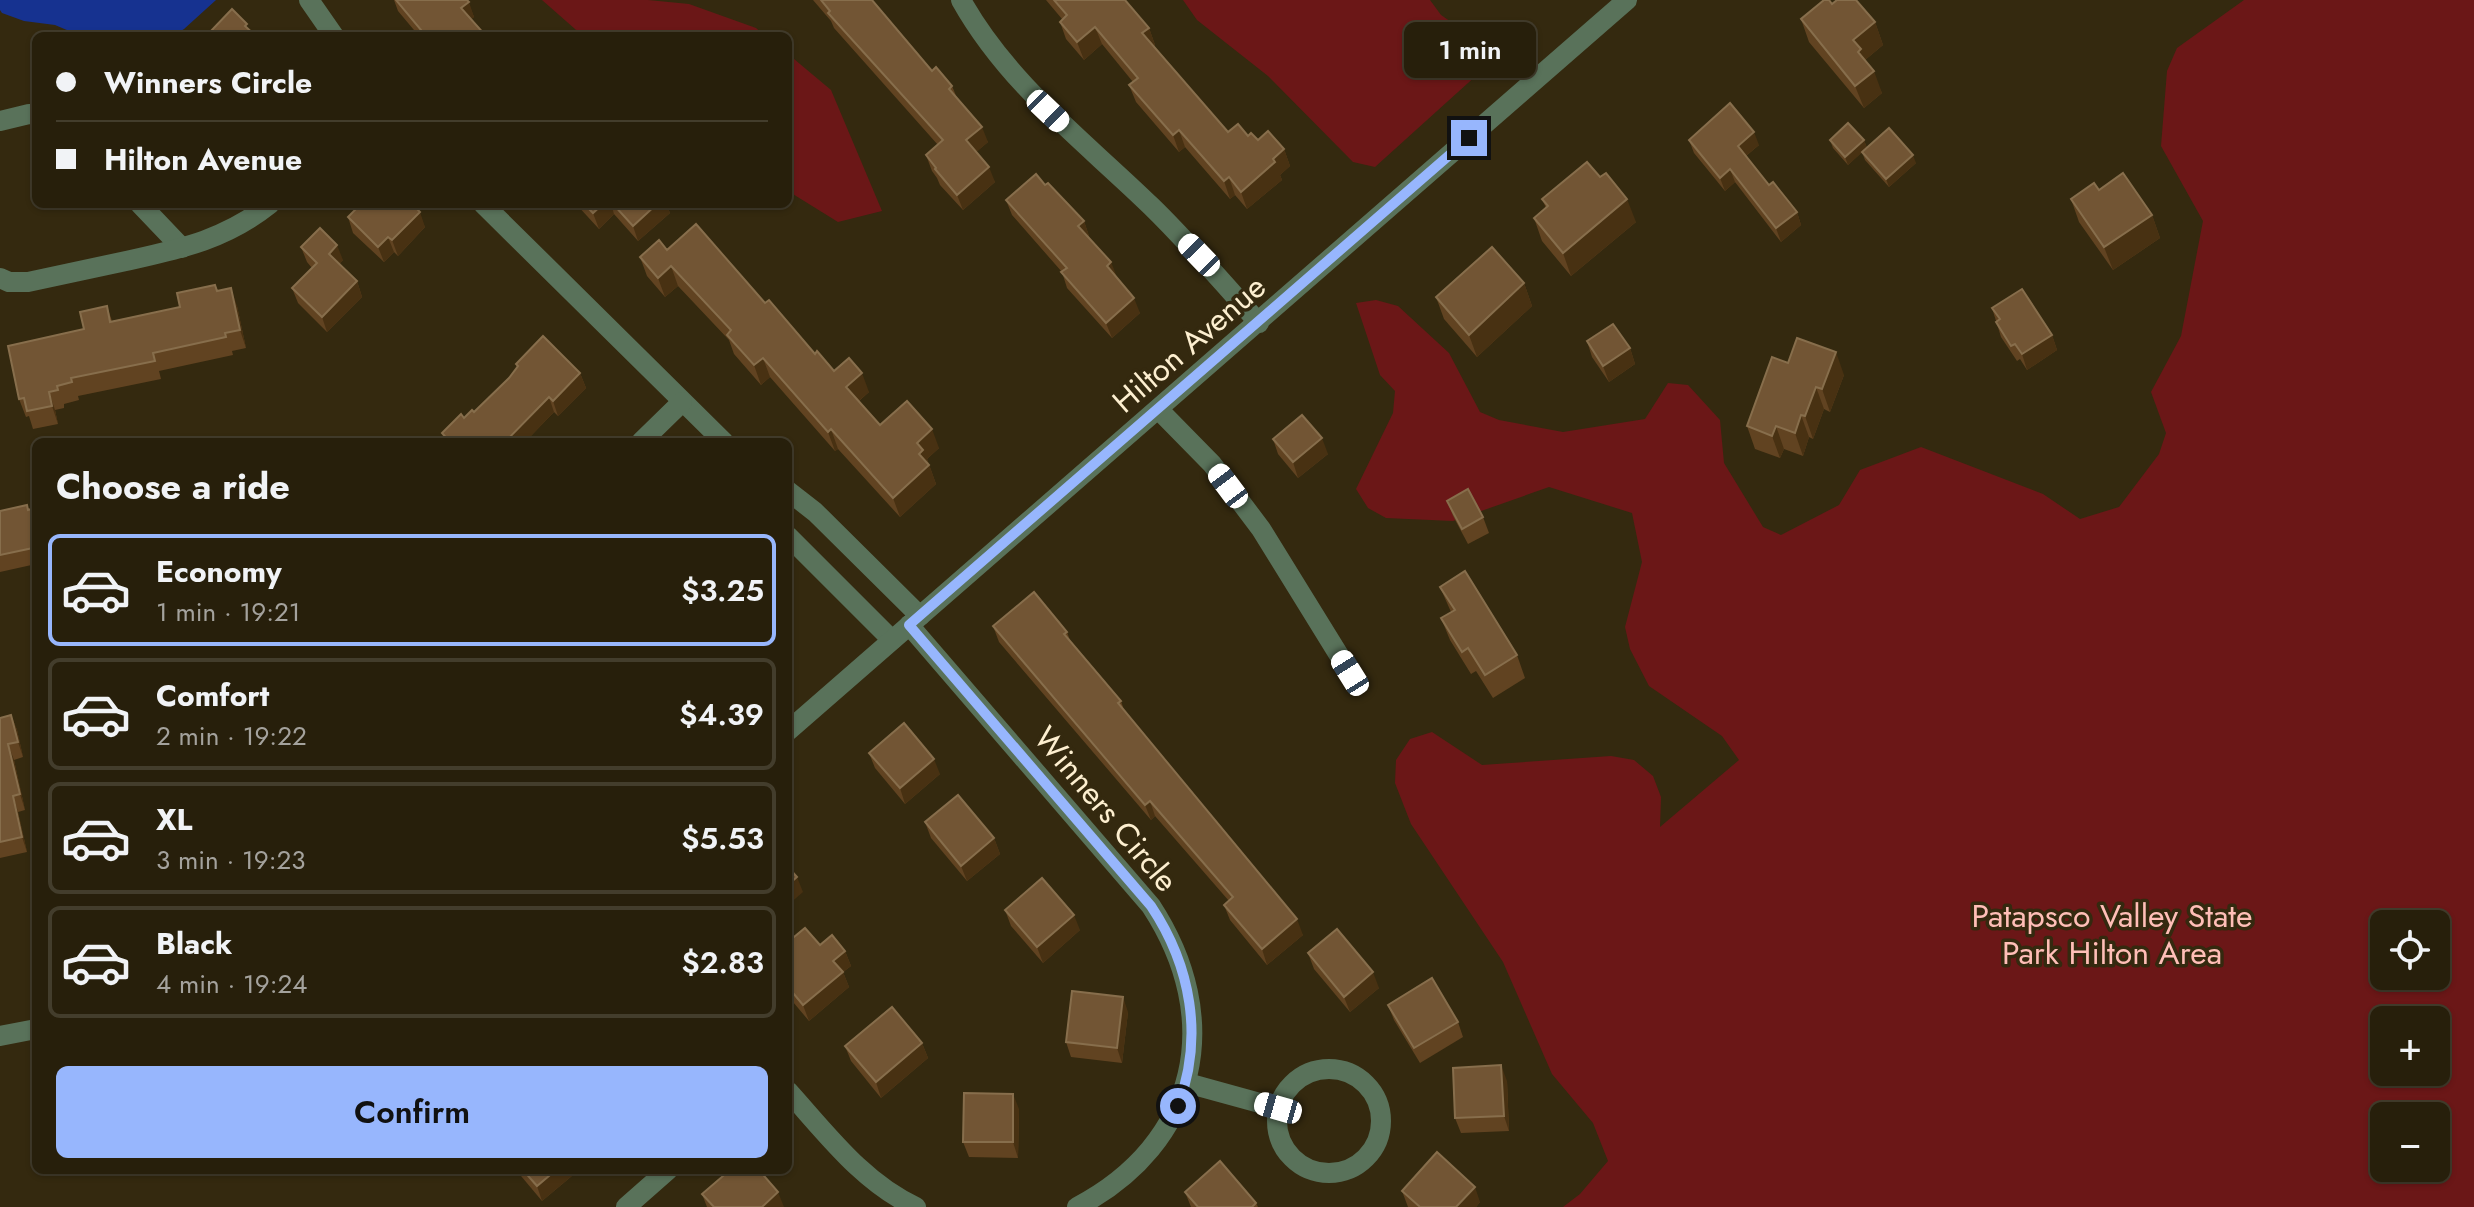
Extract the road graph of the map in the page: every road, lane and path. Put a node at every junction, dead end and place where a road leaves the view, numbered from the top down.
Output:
1 (309, 0) edge
2 (961, 0) edge
3 (1627, 0) edge
4 (331, 32) edge
5 (32, 114) edge
6 (0, 121) edge
7 (144, 208) edge
8 (265, 208) edge
9 (487, 208) edge
10 (182, 248) junction
11 (0, 278) edge
12 (1259, 323) junction
13 (682, 402) junction
14 (1159, 410) junction
15 (645, 438) edge
16 (718, 438) edge
17 (792, 494) edge
18 (792, 540) edge
19 (915, 620) junction
20 (892, 640) junction
21 (1350, 673) dead end
22 (792, 728) edge
23 (32, 1030) edge
24 (0, 1036) edge
25 (1187, 1083) junction
26 (792, 1095) edge
27 (1278, 1108) junction
28 (663, 1174) edge
29 (626, 1207) edge
30 (916, 1207) edge
31 (1077, 1207) edge

1 - 4 street
2 - 12 street
3 - 12 street, Hilton Avenue
5 - 6 street
7 - 10 street
8 - 10 street
9 - 13 street
10 - 11 street
12 - 14 street, Hilton Avenue
13 - 15 street
13 - 16 street
14 - 19 street, Hilton Avenue
14 - 21 street
17 - 19 street, Winners Circle
18 - 20 street
19 - 20 street, Hilton Avenue
19 - 25 street, Winners Circle
20 - 22 street, Hilton Avenue
23 - 24 street
25 - 27 street
25 - 31 street, Winners Circle
26 - 30 street
27 - 27 street
28 - 29 street

